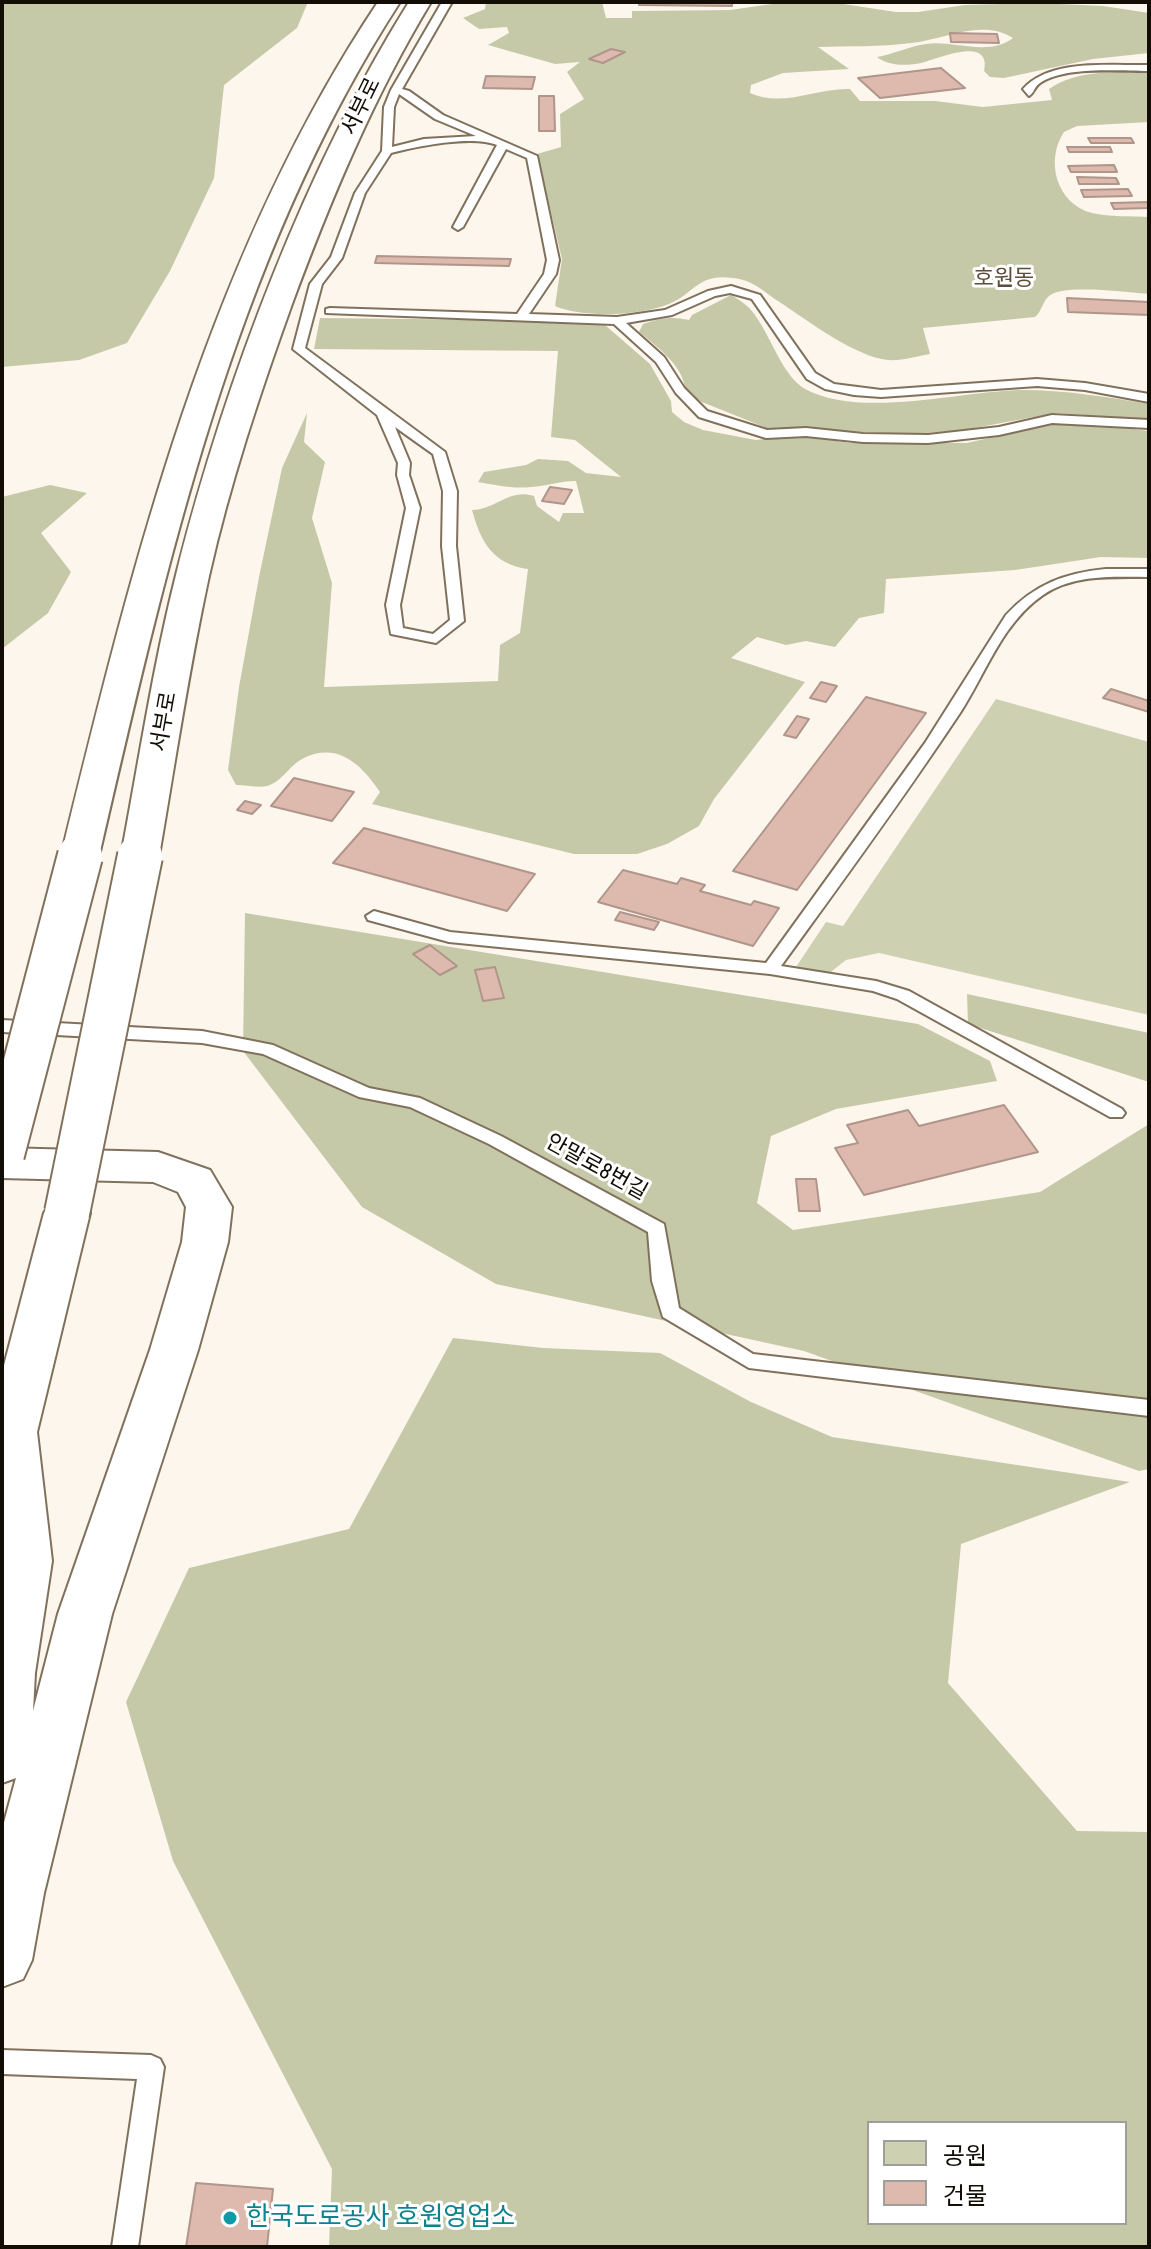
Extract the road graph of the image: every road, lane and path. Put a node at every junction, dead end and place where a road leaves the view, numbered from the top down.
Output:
1 (389, 2) edge
2 (420, 2) edge
3 (447, 2) edge
4 (1149, 68) edge
5 (396, 90) junction
6 (1029, 93) dead end
7 (486, 139) junction
8 (502, 145) junction
9 (387, 151) junction
10 (458, 227) dead end
11 (330, 311) dead end
12 (522, 316) junction
13 (617, 321) junction
14 (1149, 398) edge
15 (382, 413) junction
16 (1149, 424) edge
17 (1149, 573) edge
18 (374, 916) dead end
19 (770, 969) junction
20 (2, 1026) edge
21 (1116, 1113) dead end
22 (2, 1154) edge
23 (2, 1163) edge
24 (1149, 1408) edge
25 (7, 1449) edge
26 (2, 1759) edge
27 (2, 1960) edge
28 (2, 2062) edge
29 (125, 2247) edge

1 - 22 highway, 서부로, bridge
2 - 25 highway, 서부로, bridge
3 - 5 lane
4 - 6 lane
5 - 7 lane
5 - 9 lane
7 - 8 lane
7 - 9 lane
8 - 10 lane
8 - 12 lane
9 - 15 lane
11 - 12 lane
12 - 13 lane
13 - 14 lane
13 - 16 lane
15 - 15 lane
17 - 19 lane
18 - 19 lane
19 - 21 lane
20 - 24 lane, 안말로8번길
23 - 27 highway
25 - 26 highway
28 - 29 lane

